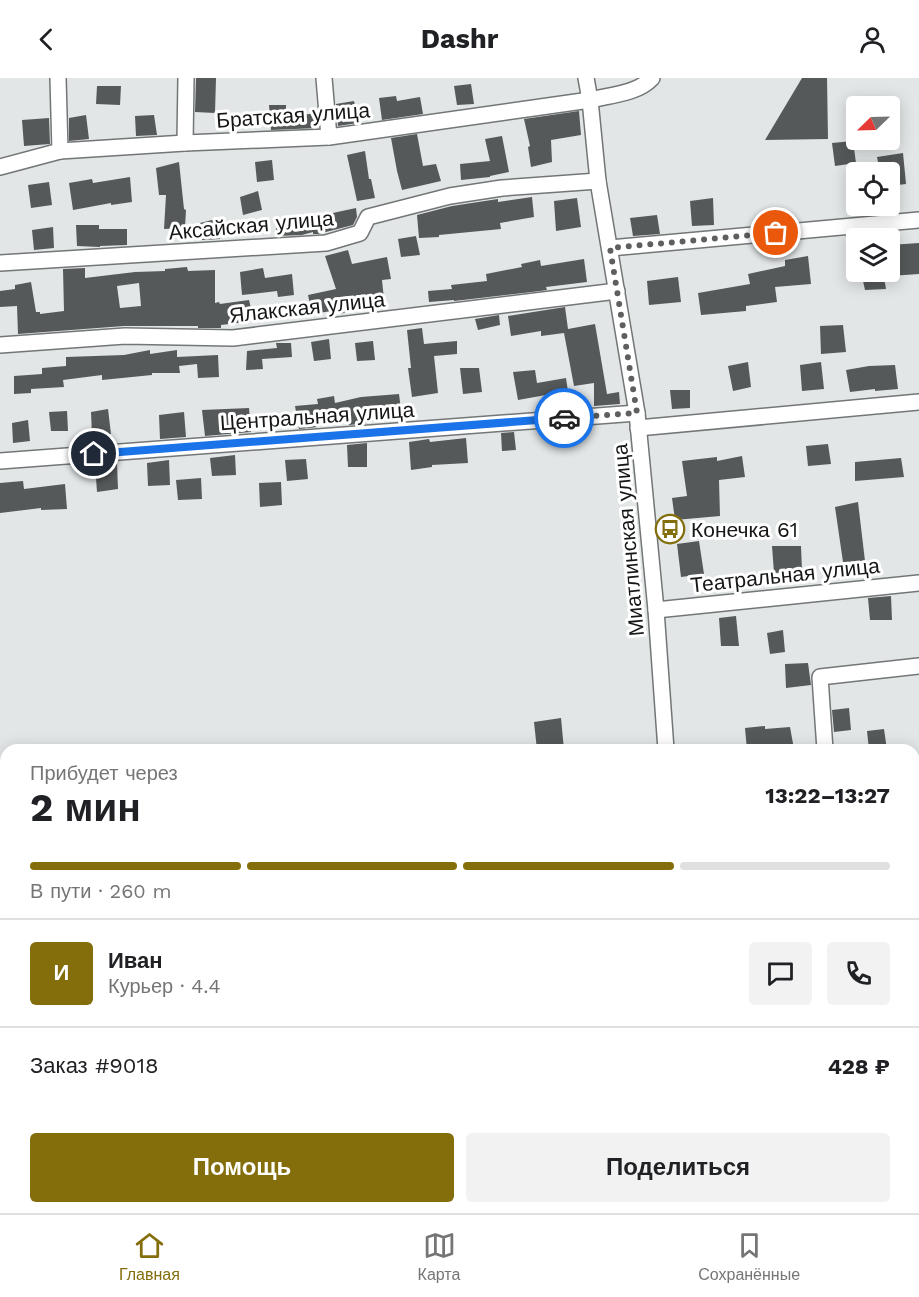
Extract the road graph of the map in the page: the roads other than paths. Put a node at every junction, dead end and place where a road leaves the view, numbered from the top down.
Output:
1 (58, 78) edge
2 (186, 78) edge
3 (324, 78) edge
4 (586, 78) edge
5 (652, 78) edge
6 (590, 100) junction
7 (329, 137) junction
8 (185, 143) junction
9 (60, 152) junction
10 (0, 167) edge
11 (598, 182) junction
12 (919, 220) edge
13 (610, 248) junction
14 (0, 263) edge
15 (617, 291) junction
16 (0, 345) edge
17 (919, 402) edge
18 (637, 421) junction
19 (0, 461) edge
20 (919, 583) edge
21 (656, 610) junction
22 (919, 666) edge
23 (666, 744) edge
24 (825, 744) edge

1 - 9 street
2 - 8 street
3 - 7 street
4 - 6 street, Миатлинская улица
5 - 6 street, Братская улица
6 - 7 street, Братская улица
6 - 11 street, Миатлинская улица
7 - 8 street, Братская улица
8 - 9 street, Братская улица
9 - 10 street, Братская улица
11 - 13 street, Миатлинская улица
11 - 14 street, Аксайская улица
12 - 13 street
13 - 15 street, Миатлинская улица
15 - 16 street, Ялакская улица
15 - 18 street, Миатлинская улица
17 - 18 street, Центральная улица
18 - 19 street, Центральная улица
18 - 21 street, Миатлинская улица
20 - 21 street, Театральная улица
21 - 23 street, Миатлинская улица
22 - 24 street

